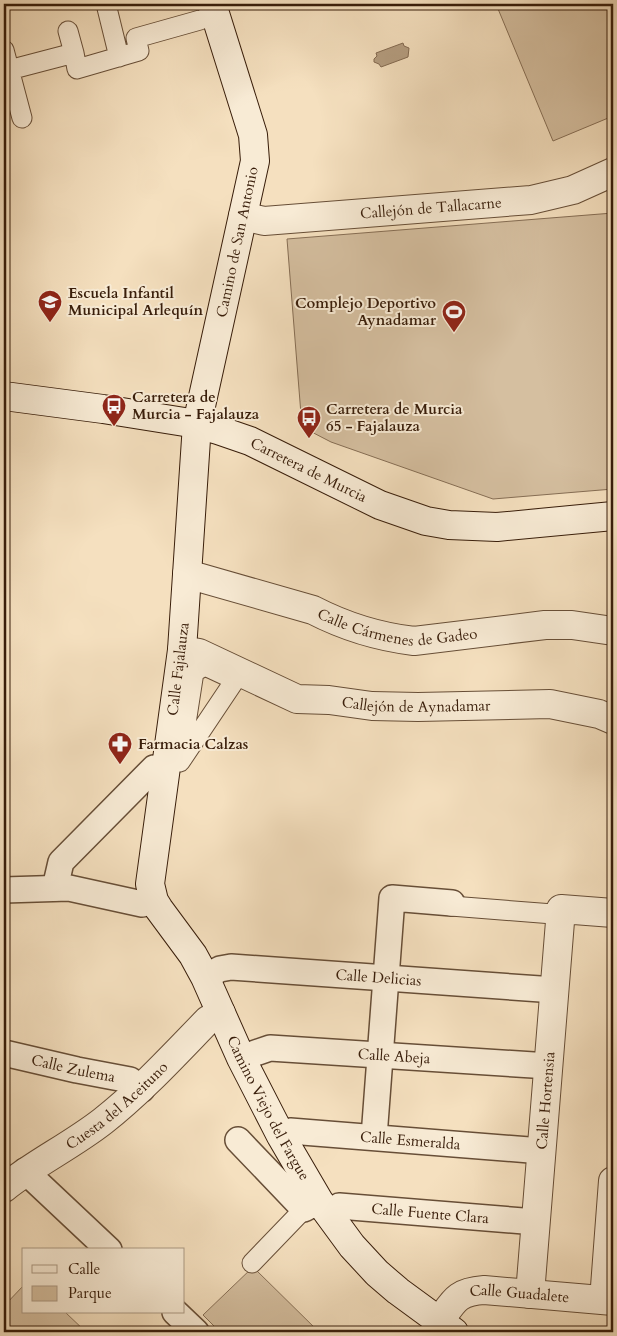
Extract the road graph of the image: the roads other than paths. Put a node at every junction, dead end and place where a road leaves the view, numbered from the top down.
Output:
1 (106, 4) edge
2 (206, 12) edge
3 (68, 31) dead end
4 (4, 50) edge
5 (85, 57) junction
6 (119, 57) junction
7 (9, 70) junction
8 (22, 118) dead end
9 (613, 172) edge
10 (243, 216) junction
11 (4, 396) edge
12 (197, 424) junction
13 (613, 516) edge
14 (188, 574) junction
15 (613, 631) edge
16 (182, 650) junction
17 (613, 720) edge
18 (165, 770) junction
19 (55, 888) junction
20 (4, 890) edge
21 (154, 900) junction
22 (452, 905) joint
23 (557, 912) junction
24 (613, 914) edge
25 (205, 977) junction
26 (386, 978) junction
27 (555, 990) junction
28 (221, 1012) junction
29 (4, 1053) edge
30 (381, 1056) junction
31 (241, 1058) junction
32 (549, 1066) junction
33 (142, 1089) junction
34 (281, 1136) junction
35 (374, 1138) junction
36 (238, 1140) dead end
37 (542, 1151) junction
38 (26, 1171) junction
39 (613, 1181) edge
40 (4, 1188) edge
41 (317, 1208) junction
42 (536, 1222) junction
43 (611, 1230) edge
44 (107, 1248) edge
45 (252, 1263) dead end
46 (530, 1294) junction
47 (609, 1300) edge
48 (177, 1314) edge
49 (446, 1327) edge
50 (196, 1332) edge

1 - 6 street
2 - 6 street
2 - 10 street, Camino de San Antonio
3 - 5 street
4 - 7 street
5 - 6 street
5 - 7 street
7 - 8 street
9 - 10 street, Callejón de Tallacarne
10 - 12 street, Camino de San Antonio
11 - 12 street, Carretera de Murcia
12 - 13 street, Carretera de Murcia
12 - 14 street, Calle Fajalauza
14 - 15 street, Calle Cármenes de Gadeo
14 - 16 street, Calle Fajalauza
16 - 17 street, Callejón de Aynadamar
16 - 18 street, Calle Fajalauza
18 - 19 street
18 - 21 street, Calle Fajalauza
19 - 20 street
19 - 21 street
21 - 25 street, Calle Fajalauza
22 - 23 street
22 - 26 street
23 - 24 street
23 - 27 street, Calle Hortensia
25 - 26 street, Calle Delicias
25 - 28 street, Calle Fajalauza
26 - 27 street, Calle Delicias
26 - 30 street
27 - 32 street, Calle Hortensia
28 - 31 street, Camino Viejo del Fargue
28 - 33 street, Cuesta del Aceituno
29 - 33 street, Calle Zulema
30 - 31 street, Calle Abeja
30 - 32 street, Calle Abeja
30 - 35 street
31 - 34 street, Camino Viejo del Fargue
32 - 37 street, Calle Hortensia
33 - 38 street, Cuesta del Aceituno
34 - 35 street, Calle Esmeralda
34 - 41 street, Camino Viejo del Fargue
35 - 37 street, Calle Esmeralda
36 - 41 street, Camino Viejo del Fargue
37 - 42 street, Calle Hortensia
38 - 40 street, Cuesta del Aceituno
38 - 44 street
39 - 43 street
41 - 42 street, Calle Fuente Clara
41 - 45 street
41 - 49 street, Camino Viejo del Fargue
42 - 46 street, Calle Hortensia
43 - 47 street
46 - 47 street, Calle Guadalete
46 - 49 street, Calle Guadalete
48 - 50 street

